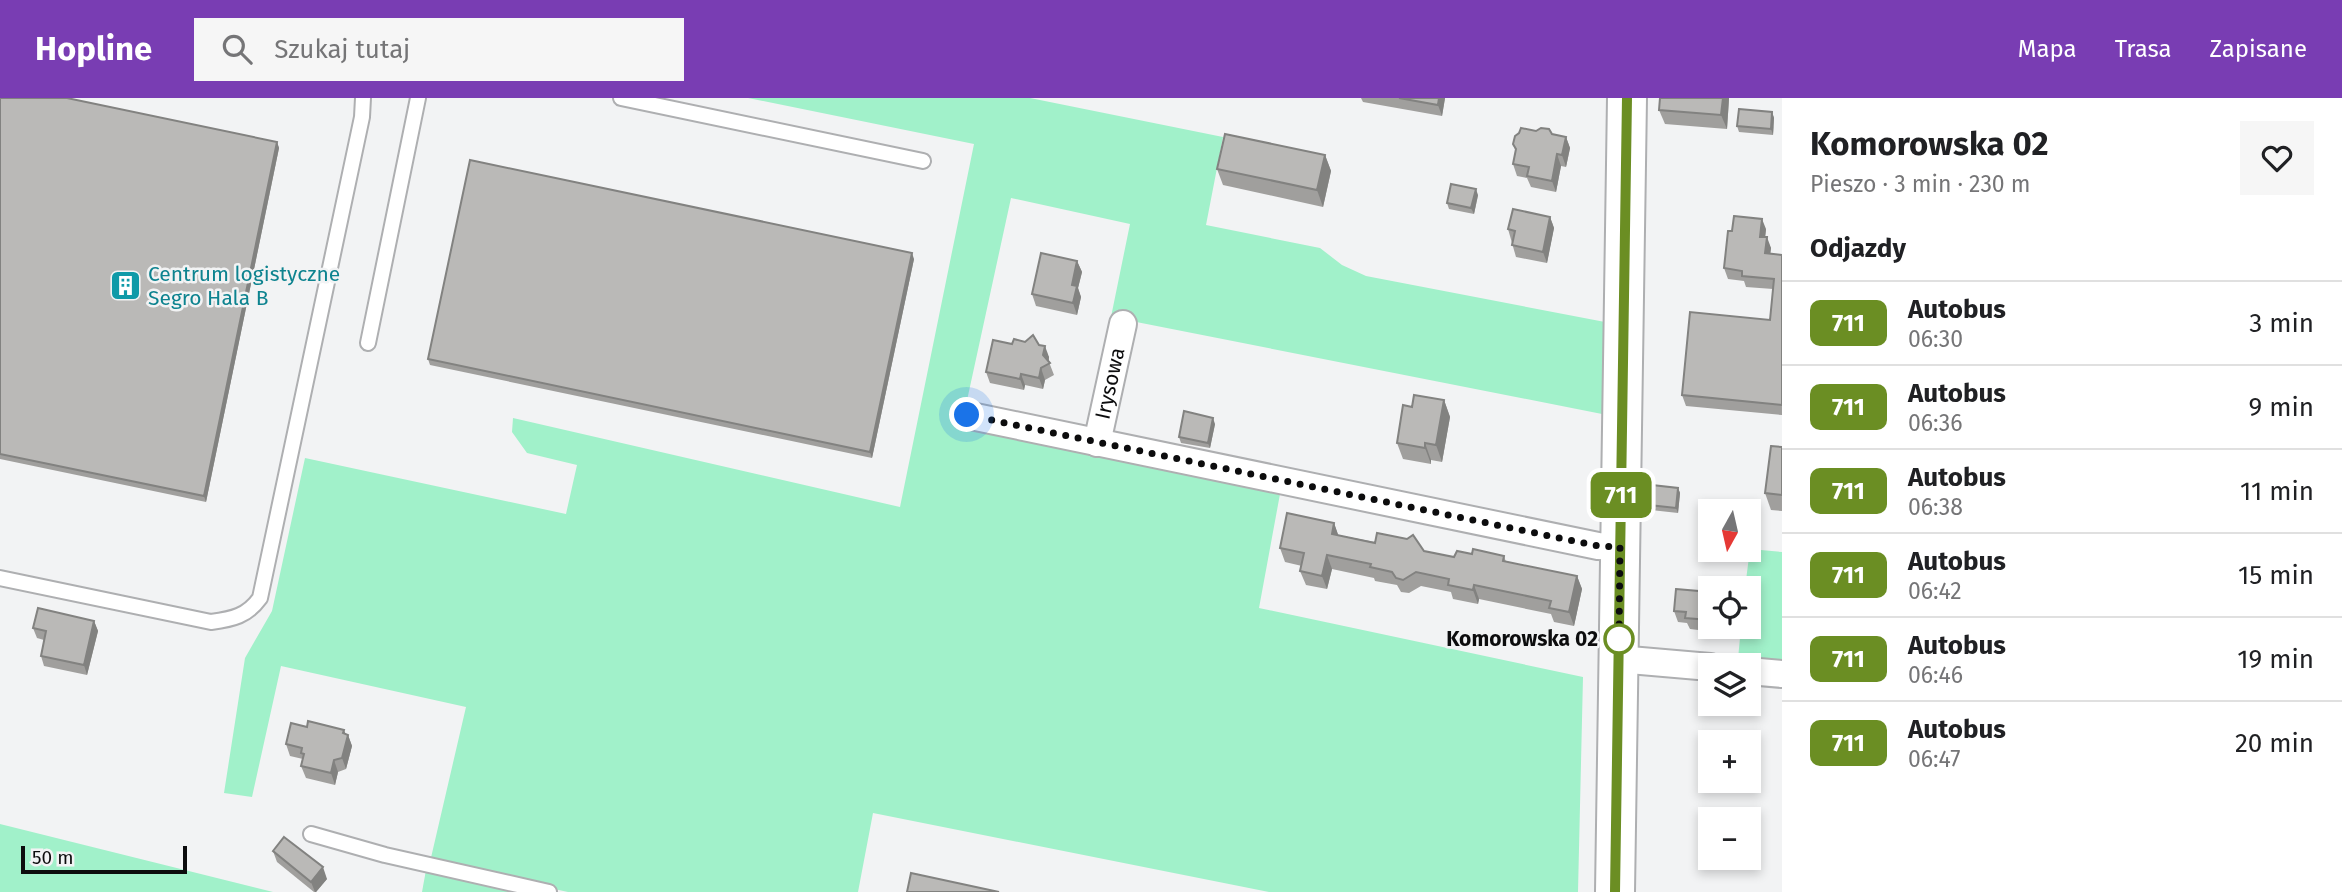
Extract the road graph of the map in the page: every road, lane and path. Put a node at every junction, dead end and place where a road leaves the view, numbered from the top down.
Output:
1 (363, 98) edge
2 (418, 98) edge
3 (621, 98) edge
4 (1627, 98) edge
5 (923, 161) dead end
6 (1123, 324) dead end
7 (368, 343) dead end
8 (967, 415) dead end
9 (1097, 443) junction
10 (1620, 547) junction
11 (0, 578) edge
12 (1618, 659) junction
13 (1698, 666) edge
14 (1761, 672) edge
15 (1782, 674) edge
16 (311, 834) dead end
17 (549, 892) edge
18 (1615, 892) edge

1 - 11 lane
2 - 7 lane
3 - 5 lane
4 - 10 street
6 - 9 street, Irysowa
8 - 9 street, Irysowa
9 - 10 street, Irysowa
10 - 12 street
12 - 13 street
12 - 18 street
14 - 15 street
16 - 17 lane

